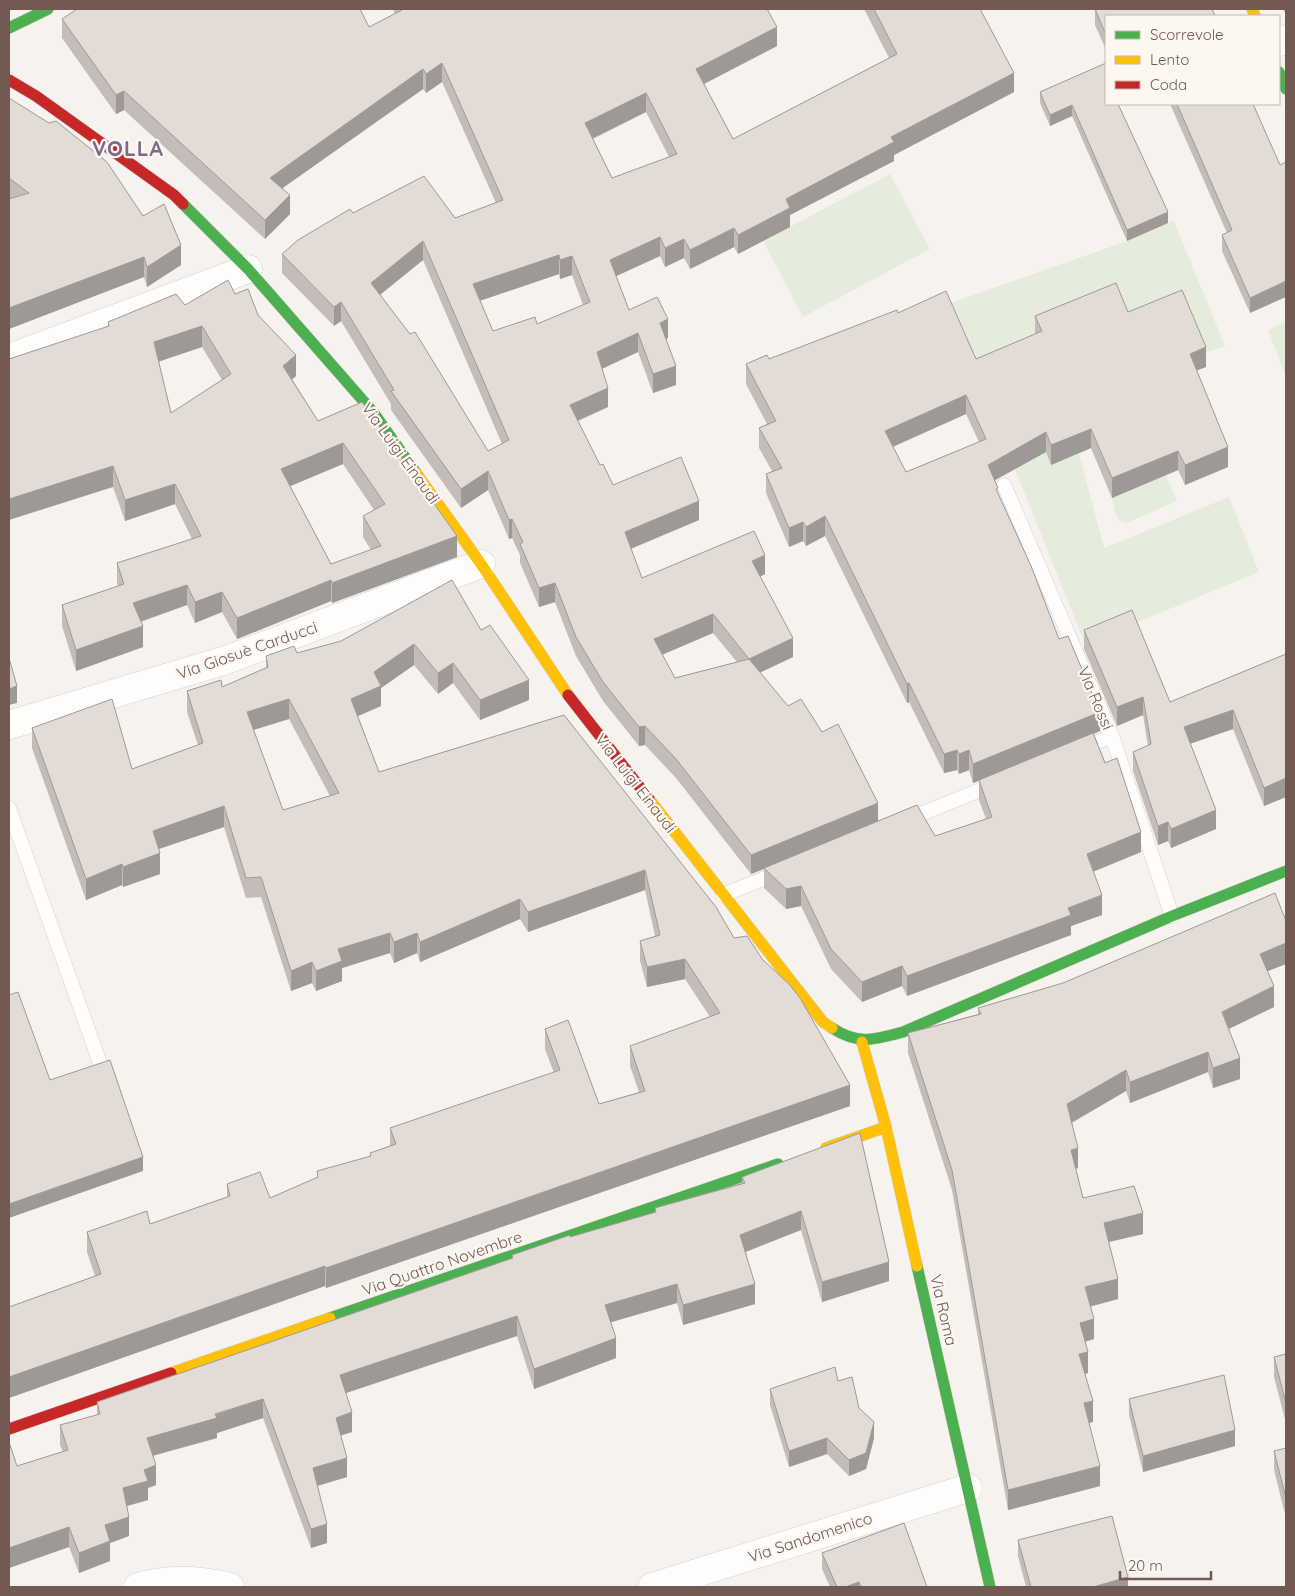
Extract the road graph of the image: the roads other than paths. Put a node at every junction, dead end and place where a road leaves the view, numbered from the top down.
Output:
1 (48, 9) edge
2 (9, 28) edge
3 (1280, 74) edge
4 (9, 80) edge
5 (1286, 89) edge
6 (248, 270) junction
7 (9, 358) edge
8 (1004, 485) dead end
9 (482, 564) junction
10 (9, 725) edge
11 (1112, 736) junction
12 (1066, 755) edge
13 (1012, 777) edge
14 (9, 808) edge
15 (893, 826) edge
16 (794, 866) edge
17 (1286, 871) edge
18 (723, 895) junction
19 (1172, 916) junction
20 (862, 1042) junction
21 (100, 1063) edge
22 (886, 1127) junction
23 (820, 1150) edge
24 (791, 1160) edge
25 (9, 1429) edge
26 (968, 1488) junction
27 (138, 1587) edge
28 (230, 1587) edge
29 (652, 1587) edge
30 (990, 1587) edge

1 - 2 street
3 - 5 street
4 - 6 street, Via Luigi Einaudi
6 - 7 street
6 - 9 street, Via Luigi Einaudi
8 - 11 lane, Via Rossi
9 - 10 street, Via Giosuè Carducci
9 - 18 street, Via Luigi Einaudi
11 - 12 lane
11 - 19 lane, Via Rossi
13 - 15 lane
14 - 21 lane
16 - 18 lane
17 - 19 street
18 - 20 street, Via Luigi Einaudi
19 - 20 street
20 - 22 street, Via Roma
22 - 23 street
22 - 26 street, Via Roma
24 - 25 street, Via Quattro Novembre
26 - 29 street, Via Sandomenico
26 - 30 street, Via Roma
27 - 28 street

